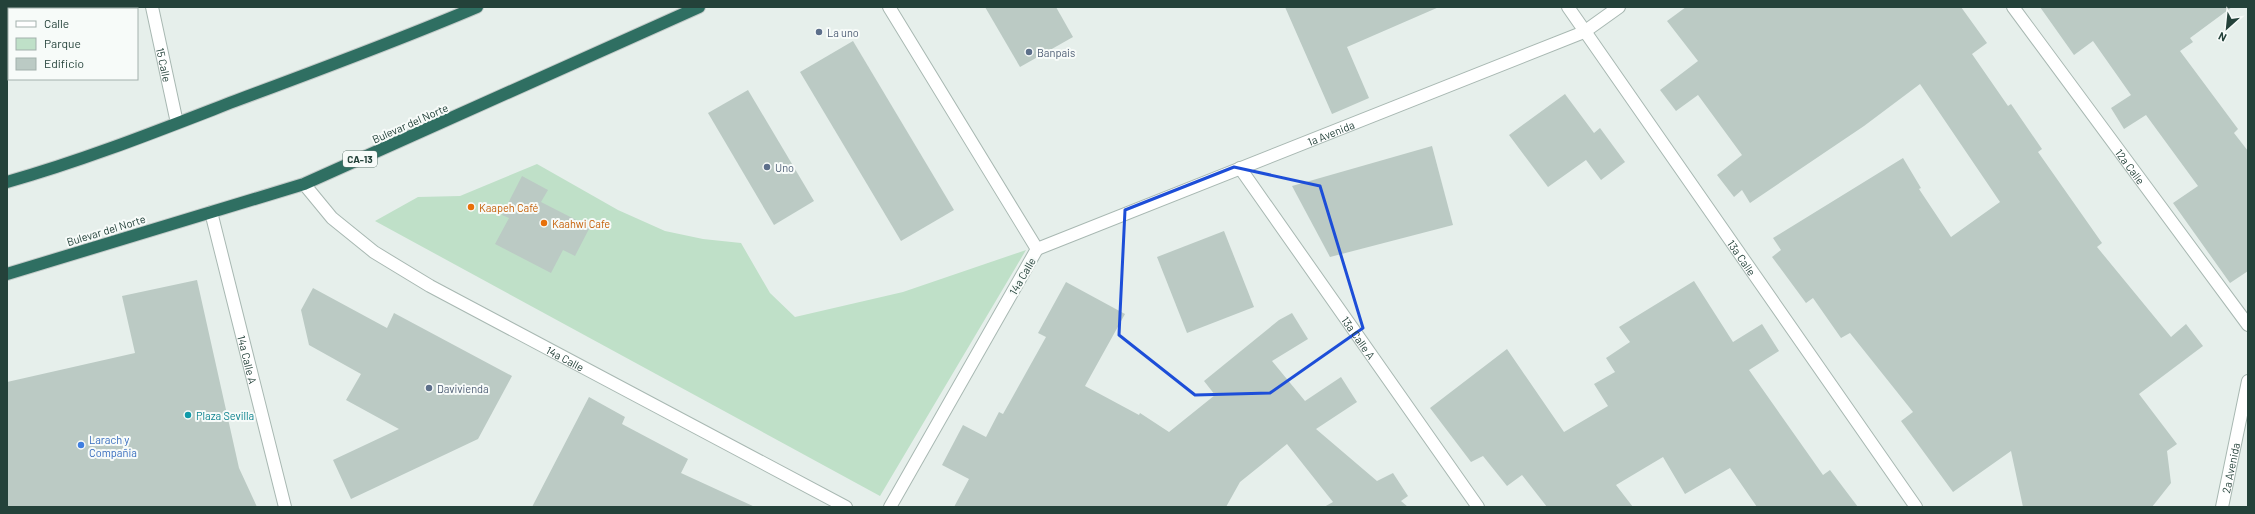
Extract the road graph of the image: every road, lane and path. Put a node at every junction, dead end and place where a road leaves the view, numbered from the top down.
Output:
1 (152, 7) edge
2 (477, 7) edge
3 (699, 7) edge
4 (889, 7) edge
5 (1568, 7) edge
6 (1619, 7) edge
7 (2013, 7) edge
8 (1584, 32) junction
9 (177, 123) junction
10 (1240, 168) junction
11 (7, 182) edge
12 (304, 184) junction
13 (212, 212) junction
14 (1037, 249) junction
15 (7, 274) edge
16 (2248, 326) edge
17 (2248, 381) edge
18 (285, 507) edge
19 (846, 507) edge
20 (890, 507) edge
21 (1478, 507) edge
22 (1916, 507) edge
23 (2222, 507) edge

1 - 9 street, 15 Calle
2 - 9 highway
3 - 12 highway, Bulevar del Norte / CA-13
4 - 14 street, 14a Calle
5 - 8 street, 13a Calle
6 - 8 street, 1a Avenida
7 - 16 street, 12a Calle
8 - 10 street, 1a Avenida
8 - 22 street, 13a Calle
9 - 11 highway
10 - 14 street, 1a Avenida
10 - 21 street, 13a Calle A
12 - 13 highway, Bulevar del Norte / CA-13
12 - 19 street, 14a Calle
13 - 15 highway, Bulevar del Norte / CA-13
13 - 18 street, 14a Calle A
14 - 20 street, 14a Calle
17 - 23 street, 2a Avenida

